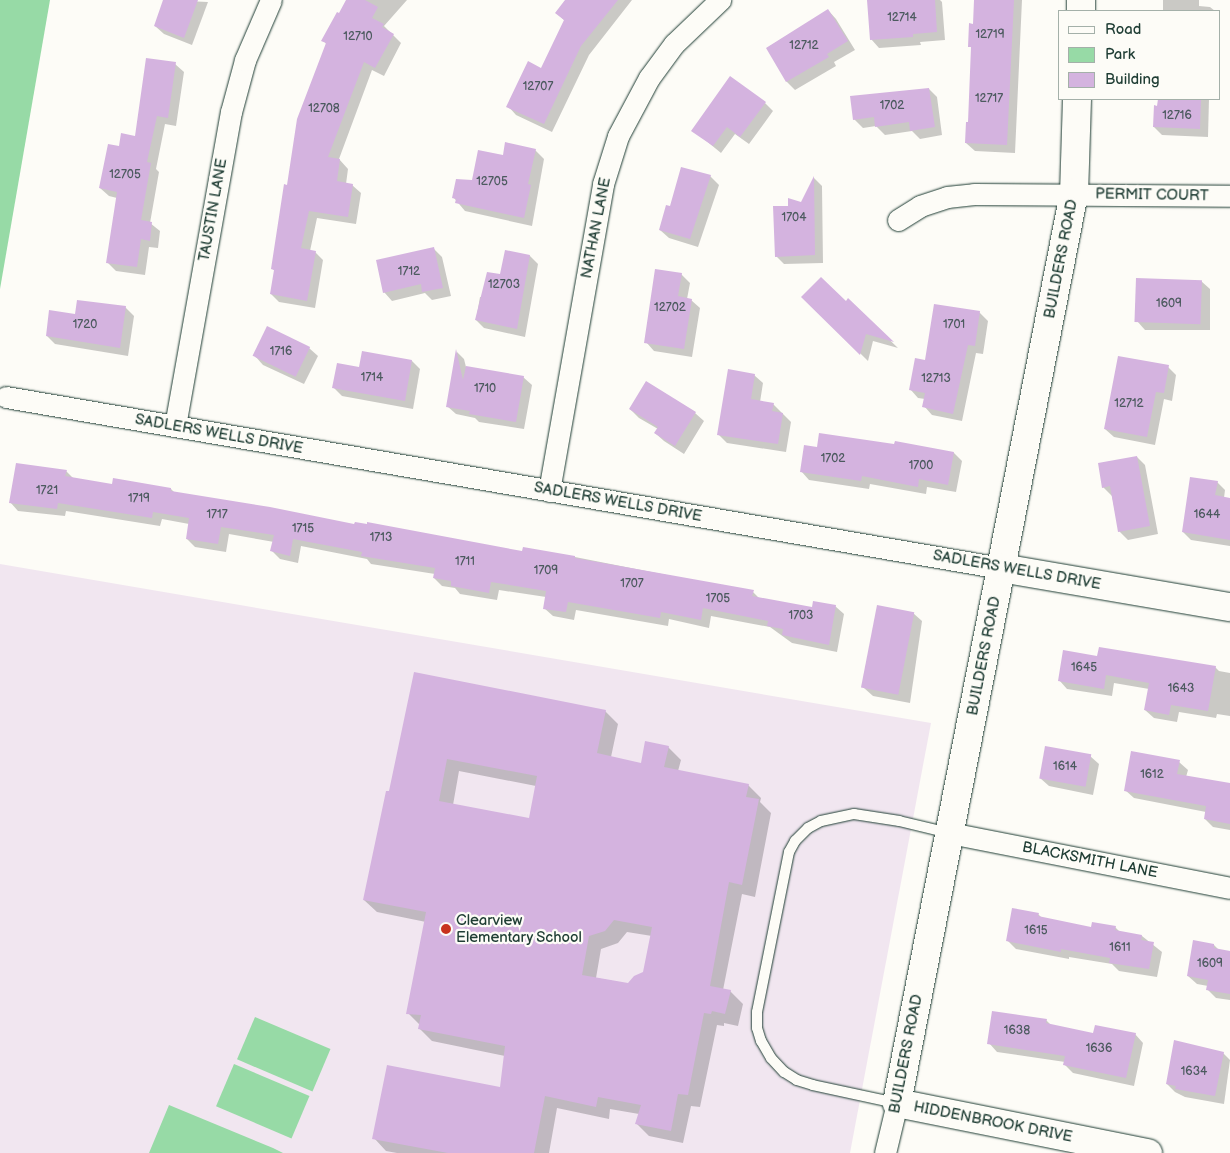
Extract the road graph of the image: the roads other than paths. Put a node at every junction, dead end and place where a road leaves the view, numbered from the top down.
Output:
1 (271, 0) edge
2 (720, 0) edge
3 (1077, 100) edge
4 (1074, 193) junction
5 (1230, 196) edge
6 (898, 220) dead end
7 (6, 397) dead end
8 (176, 426) junction
9 (549, 491) junction
10 (1001, 568) junction
11 (1230, 607) edge
12 (950, 833) junction
13 (1230, 888) edge
14 (897, 1103) junction
15 (885, 1153) edge
16 (1148, 1153) edge

1 - 8 street, TAUSTIN LANE
2 - 9 street, NATHAN LANE
3 - 4 street, BUILDERS ROAD
4 - 5 street, PERMIT COURT
4 - 6 street, PERMIT COURT
4 - 10 street, BUILDERS ROAD
7 - 8 street, SADLERS WELLS DRIVE
8 - 9 street, SADLERS WELLS DRIVE
9 - 10 street, SADLERS WELLS DRIVE
10 - 11 street, SADLERS WELLS DRIVE
10 - 12 street, BUILDERS ROAD
12 - 13 street, BLACKSMITH LANE
12 - 14 street, BUILDERS ROAD
12 - 14 lane
14 - 15 street, BUILDERS ROAD
14 - 16 street, HIDDENBROOK DRIVE

